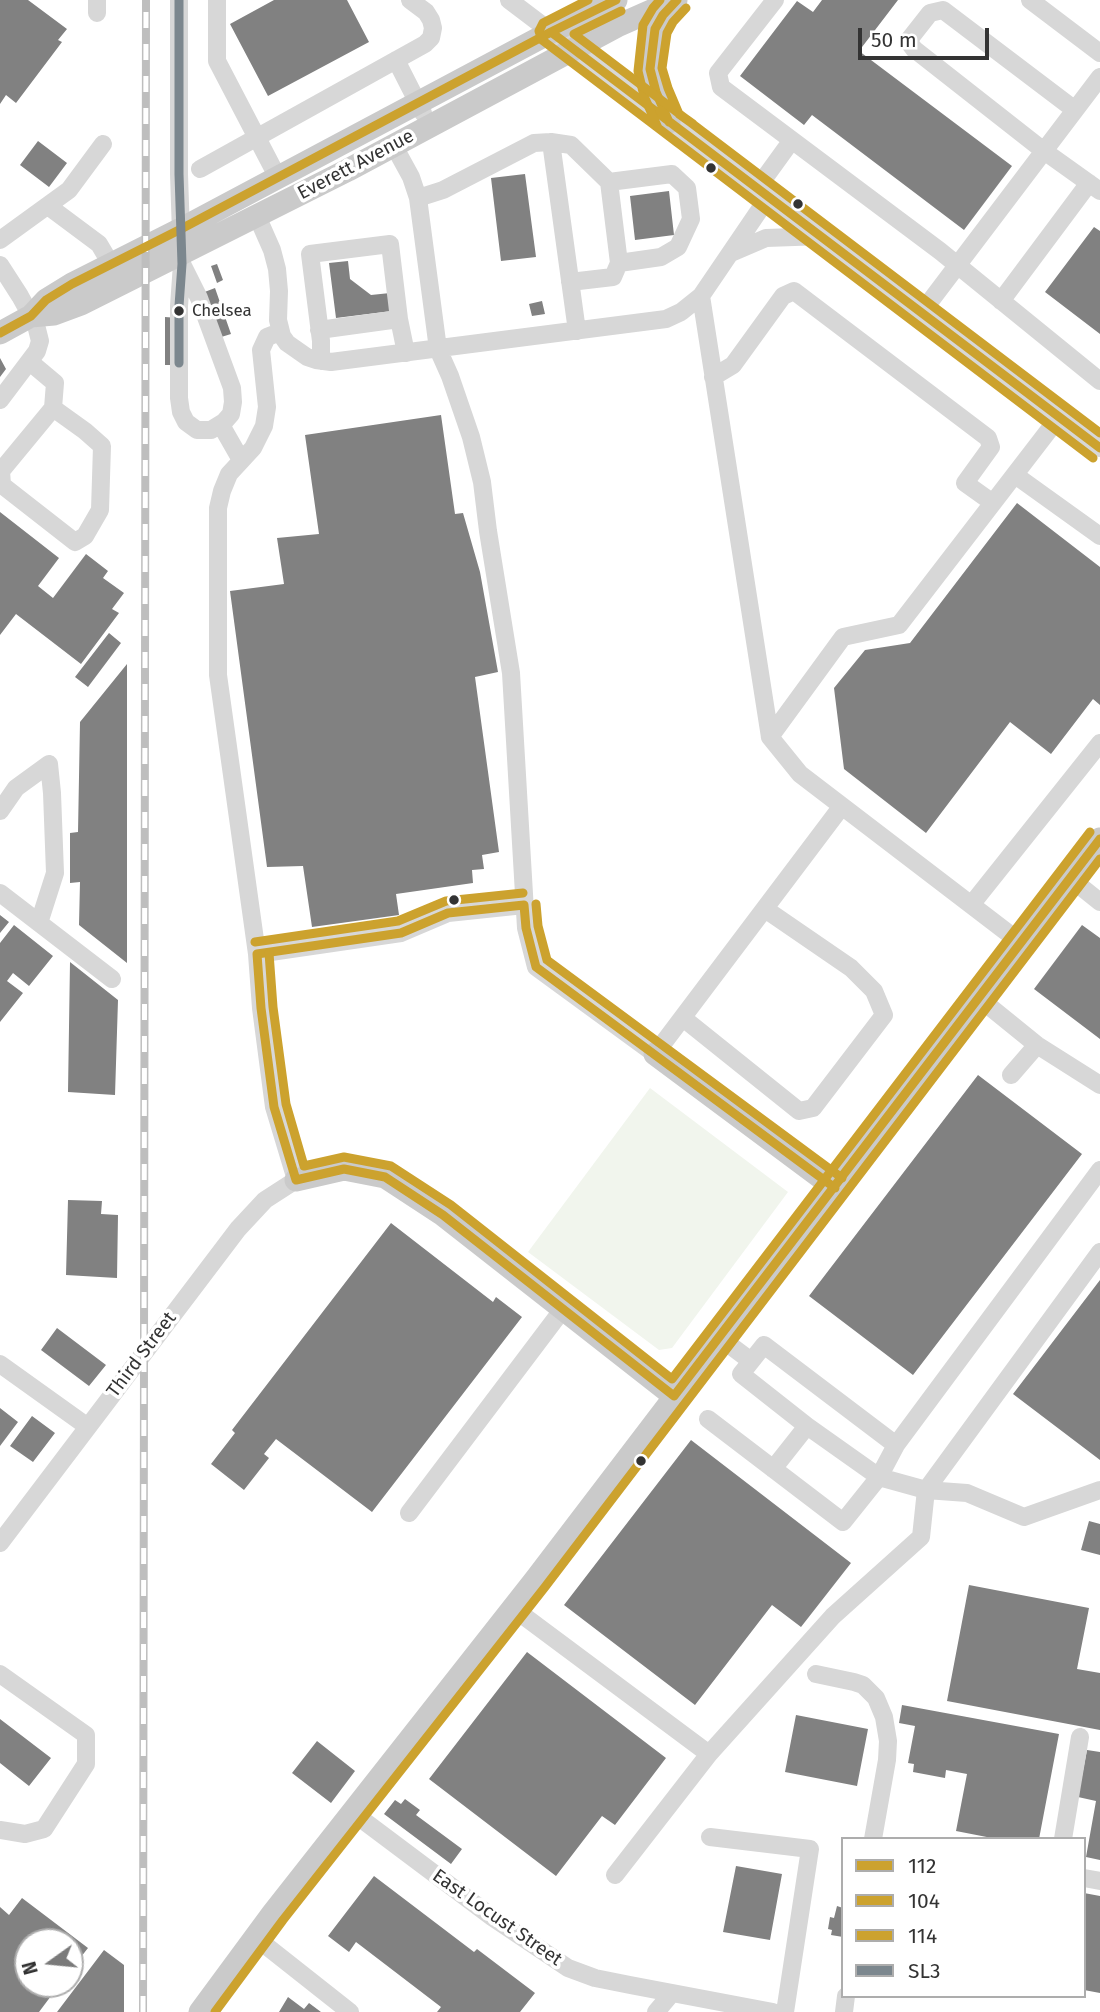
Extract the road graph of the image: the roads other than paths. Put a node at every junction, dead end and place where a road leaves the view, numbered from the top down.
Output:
1 (179, 0) edge
2 (217, 0) edge
3 (410, 0) edge
4 (509, 0) edge
5 (616, 0) edge
6 (677, 0) edge
7 (775, 0) edge
8 (1030, 0) edge
9 (551, 32) junction
10 (575, 50) junction
11 (1100, 53) edge
12 (396, 60) junction
13 (1100, 77) edge
14 (418, 103) junction
15 (1075, 110) junction
16 (669, 122) junction
17 (430, 127) junction
18 (257, 138) junction
19 (792, 140) junction
20 (551, 142) junction
21 (103, 144) dead end
22 (394, 146) junction
23 (1044, 151) junction
24 (200, 169) dead end
25 (278, 178) junction
26 (609, 182) junction
27 (1094, 187) edge
28 (763, 192) junction
29 (418, 198) junction
30 (48, 206) junction
31 (257, 216) junction
32 (181, 229) junction
33 (823, 236) junction
34 (0, 240) edge
35 (729, 254) junction
36 (182, 258) junction
37 (111, 263) junction
38 (619, 263) junction
39 (0, 265) edge
40 (957, 265) junction
41 (570, 282) junction
42 (701, 296) junction
43 (1001, 301) junction
44 (81, 304) junction
45 (922, 312) junction
46 (31, 316) junction
47 (400, 319) junction
48 (319, 330) junction
49 (577, 331) junction
50 (280, 332) junction
51 (0, 333) edge
52 (438, 349) junction
53 (406, 352) junction
54 (321, 361) junction
55 (30, 362) junction
56 (713, 377) junction
57 (1100, 381) edge
58 (0, 400) edge
59 (53, 408) junction
60 (1059, 417) junction
61 (221, 425) junction
62 (1099, 445) edge
63 (241, 460) junction
64 (1015, 475) junction
65 (993, 503) junction
66 (1100, 536) edge
67 (770, 737) junction
68 (1100, 743) edge
69 (842, 806) junction
70 (0, 811) edge
71 (1100, 839) edge
72 (1070, 878) junction
73 (0, 893) edge
74 (1100, 902) edge
75 (524, 905) junction
76 (971, 905) junction
77 (765, 909) junction
78 (39, 923) junction
79 (1021, 943) junction
80 (257, 954) junction
81 (112, 979) dead end
82 (979, 998) junction
83 (683, 1018) junction
84 (1037, 1045) junction
85 (655, 1054) junction
86 (1011, 1075) dead end
87 (1100, 1085) edge
88 (1100, 1170) edge
89 (296, 1180) junction
90 (835, 1188) junction
91 (1100, 1252) edge
92 (564, 1309) junction
93 (719, 1337) junction
94 (751, 1361) junction
95 (0, 1364) edge
96 (674, 1396) junction
97 (708, 1419) dead end
98 (807, 1426) junction
99 (88, 1427) junction
100 (896, 1445) junction
101 (773, 1469) junction
102 (879, 1477) junction
103 (926, 1490) junction
104 (1100, 1490) edge
105 (409, 1513) dead end
106 (0, 1543) edge
107 (513, 1608) junction
108 (0, 1674) edge
109 (816, 1674) dead end
110 (1080, 1737) dead end
111 (709, 1754) junction
112 (352, 1812) junction
113 (0, 1830) edge
114 (710, 1837) dead end
115 (873, 1837) edge
116 (1063, 1837) edge
117 (615, 1875) dead end
118 (255, 1937) junction
119 (665, 1992) junction
120 (200, 2012) edge
121 (350, 2012) edge
122 (656, 2012) edge
123 (773, 2012) edge
124 (785, 2012) edge

1 - 32 street
2 - 18 street
3 - 12 street
4 - 9 street
5 - 9 main road, Everett Avenue
6 - 10 main road, Everett Avenue
6 - 16 main road
7 - 19 street
8 - 11 street
9 - 10 street
9 - 14 main road, Everett Avenue
10 - 16 street
10 - 17 main road, Everett Avenue
12 - 14 street
12 - 18 street
13 - 15 street
14 - 17 street
14 - 25 main road, Everett Avenue
15 - 23 street
15 - 23 street
16 - 28 street
17 - 22 main road, Everett Avenue
18 - 24 street
18 - 25 street
19 - 28 street
19 - 40 street
20 - 26 street
20 - 29 street
20 - 41 street
21 - 30 street
22 - 29 street
22 - 31 main road, Everett Avenue
23 - 27 street
23 - 40 street
25 - 32 main road, Everett Avenue
26 - 38 street
26 - 38 street
27 - 43 street
28 - 33 street
28 - 35 street
29 - 52 street
30 - 34 street
30 - 37 street
31 - 36 main road, Everett Avenue
31 - 50 street
32 - 36 street
32 - 37 main road, Everett Avenue
33 - 35 street
33 - 45 street
35 - 42 street
36 - 44 main road, Everett Avenue
36 - 61 street
36 - 61 street
37 - 44 street
37 - 46 main road, Everett Avenue
38 - 41 street
39 - 46 street
40 - 43 street
40 - 45 street
41 - 49 street
42 - 49 street
42 - 56 street
43 - 57 street
44 - 46 main road, Everett Avenue
45 - 60 street
46 - 51 main road, Everett Avenue
46 - 55 street
47 - 48 street
47 - 48 street
47 - 53 street
48 - 54 street
49 - 52 street
50 - 54 street
50 - 63 street
52 - 53 street
52 - 75 street
53 - 54 street
55 - 58 street
55 - 59 street
56 - 65 street
56 - 67 street
59 - 59 street
60 - 62 street
60 - 64 street
61 - 63 street
63 - 80 street
64 - 65 street
64 - 66 street
65 - 67 street
67 - 69 street
68 - 76 street
69 - 76 street
69 - 77 street
70 - 78 street
71 - 72 main road
72 - 74 street
72 - 79 main road
73 - 78 street
75 - 80 street
75 - 85 street
76 - 79 street
77 - 83 street
77 - 83 street
78 - 81 street
79 - 82 main road
80 - 89 street
82 - 84 street
82 - 90 main road
83 - 85 street
84 - 86 street
84 - 87 street
85 - 90 main road
88 - 100 street
89 - 92 main road
89 - 99 street, Third Street
90 - 93 main road
91 - 103 street
92 - 96 main road
92 - 105 street
93 - 94 street
93 - 96 main road
94 - 98 street
94 - 100 street
95 - 99 street
96 - 107 main road
97 - 101 street
98 - 101 street
98 - 102 street
99 - 106 street, Third Street
100 - 102 street
101 - 102 street
102 - 103 street
103 - 104 street
103 - 111 street
107 - 111 street
107 - 112 main road
108 - 113 street
109 - 115 street
110 - 116 street
111 - 117 street
112 - 118 main road
112 - 119 street, East Locust Street
114 - 124 street
118 - 120 main road
118 - 121 street
119 - 122 street
119 - 123 street, East Locust Street

